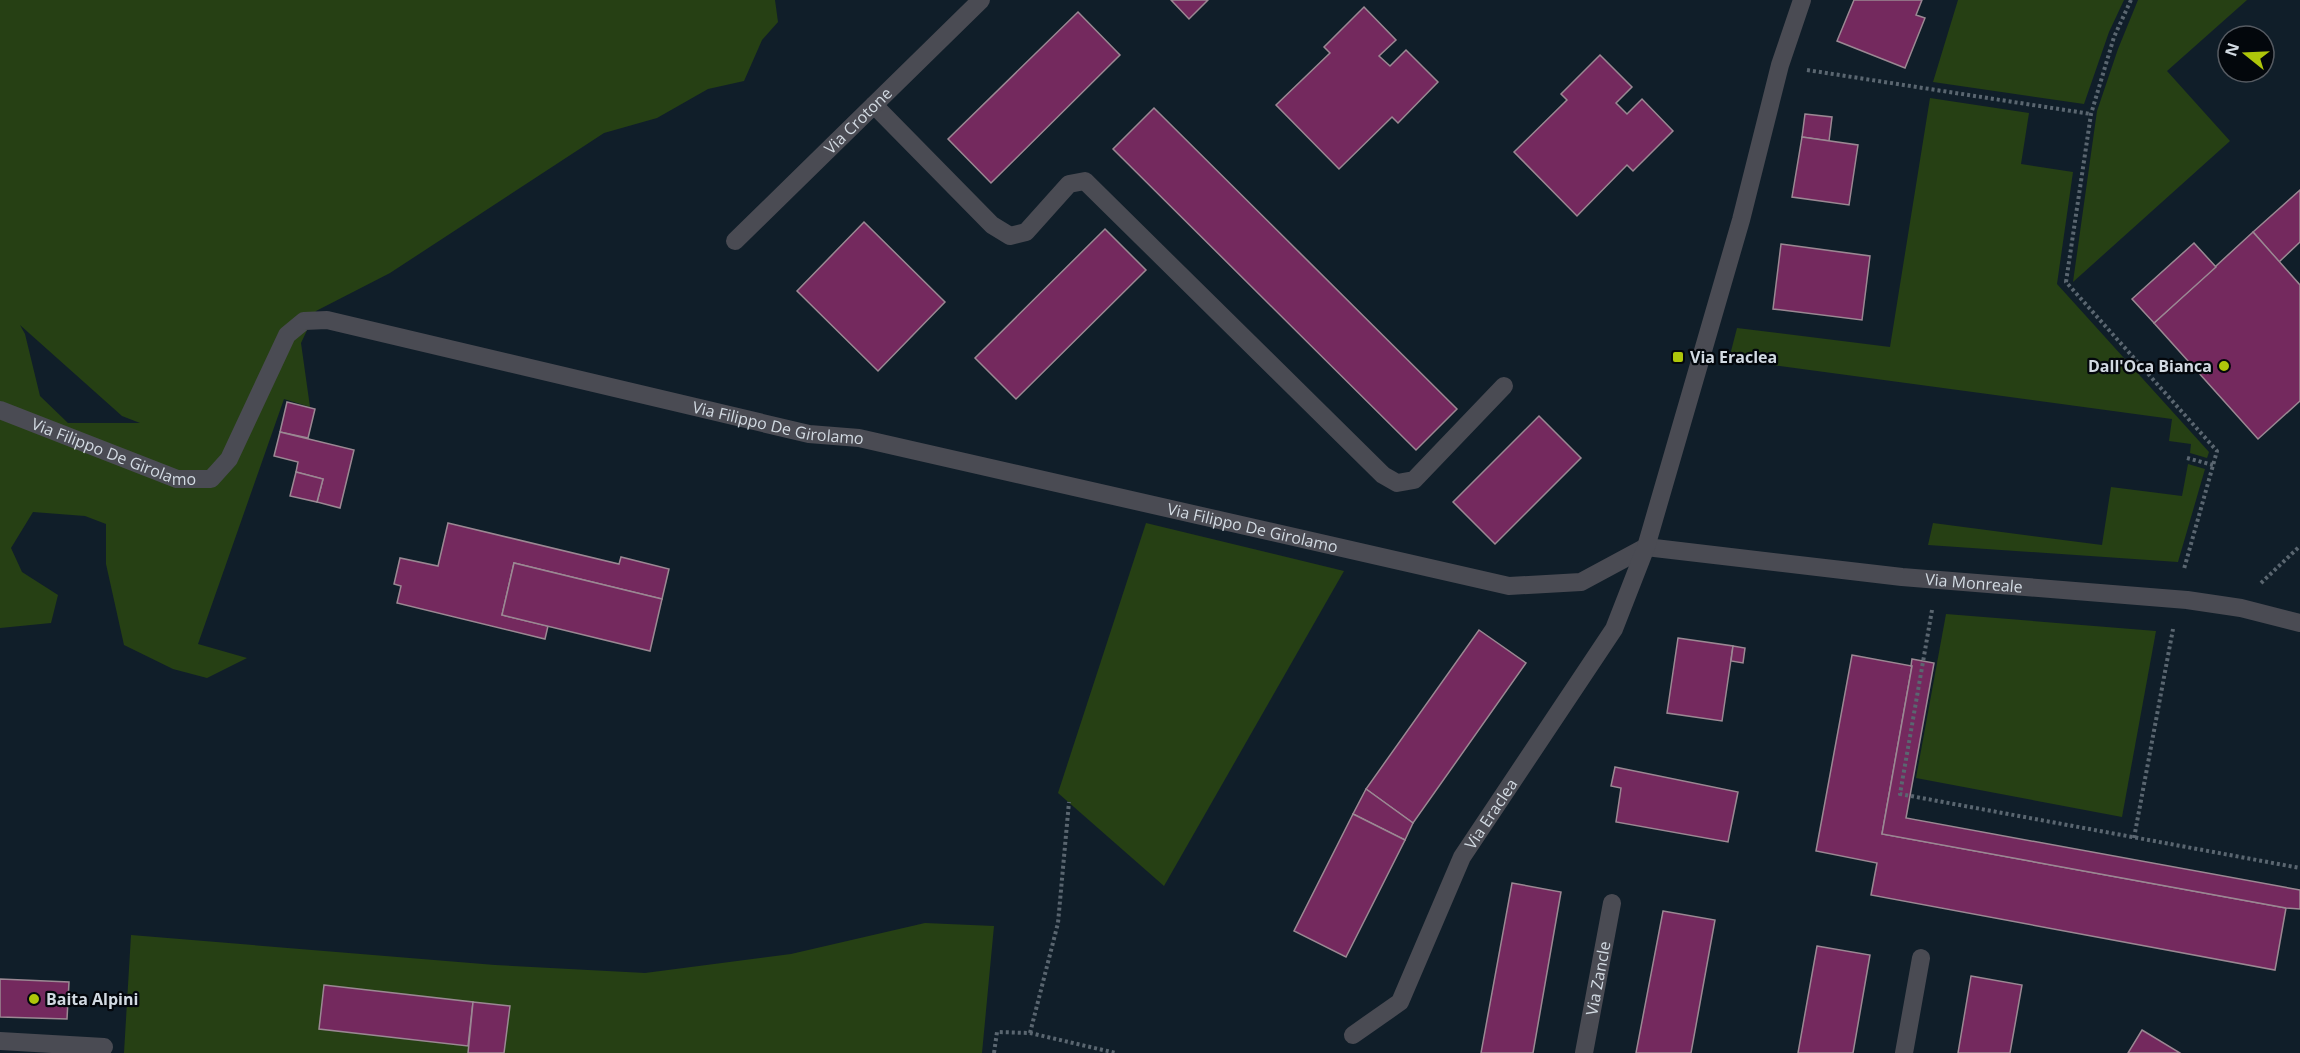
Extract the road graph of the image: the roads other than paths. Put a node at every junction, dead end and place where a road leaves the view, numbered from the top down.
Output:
1 (981, 0) edge
2 (1802, 0) edge
3 (874, 105) junction
4 (735, 241) dead end
5 (1504, 386) dead end
6 (0, 410) edge
7 (1646, 547) junction
8 (2300, 623) edge
9 (1612, 903) dead end
10 (1921, 958) dead end
11 (1353, 1035) dead end
12 (0, 1041) edge
13 (104, 1047) dead end
14 (1584, 1053) edge
15 (1905, 1053) edge

1 - 3 street, Via Crotone
2 - 7 street, Via Eraclea
3 - 4 street, Via Crotone
3 - 5 street
6 - 7 street, Via Filippo De Girolamo
7 - 8 street, Via Monreale
7 - 11 street, Via Eraclea
9 - 14 street, Via Zancle
10 - 15 street
12 - 13 street

